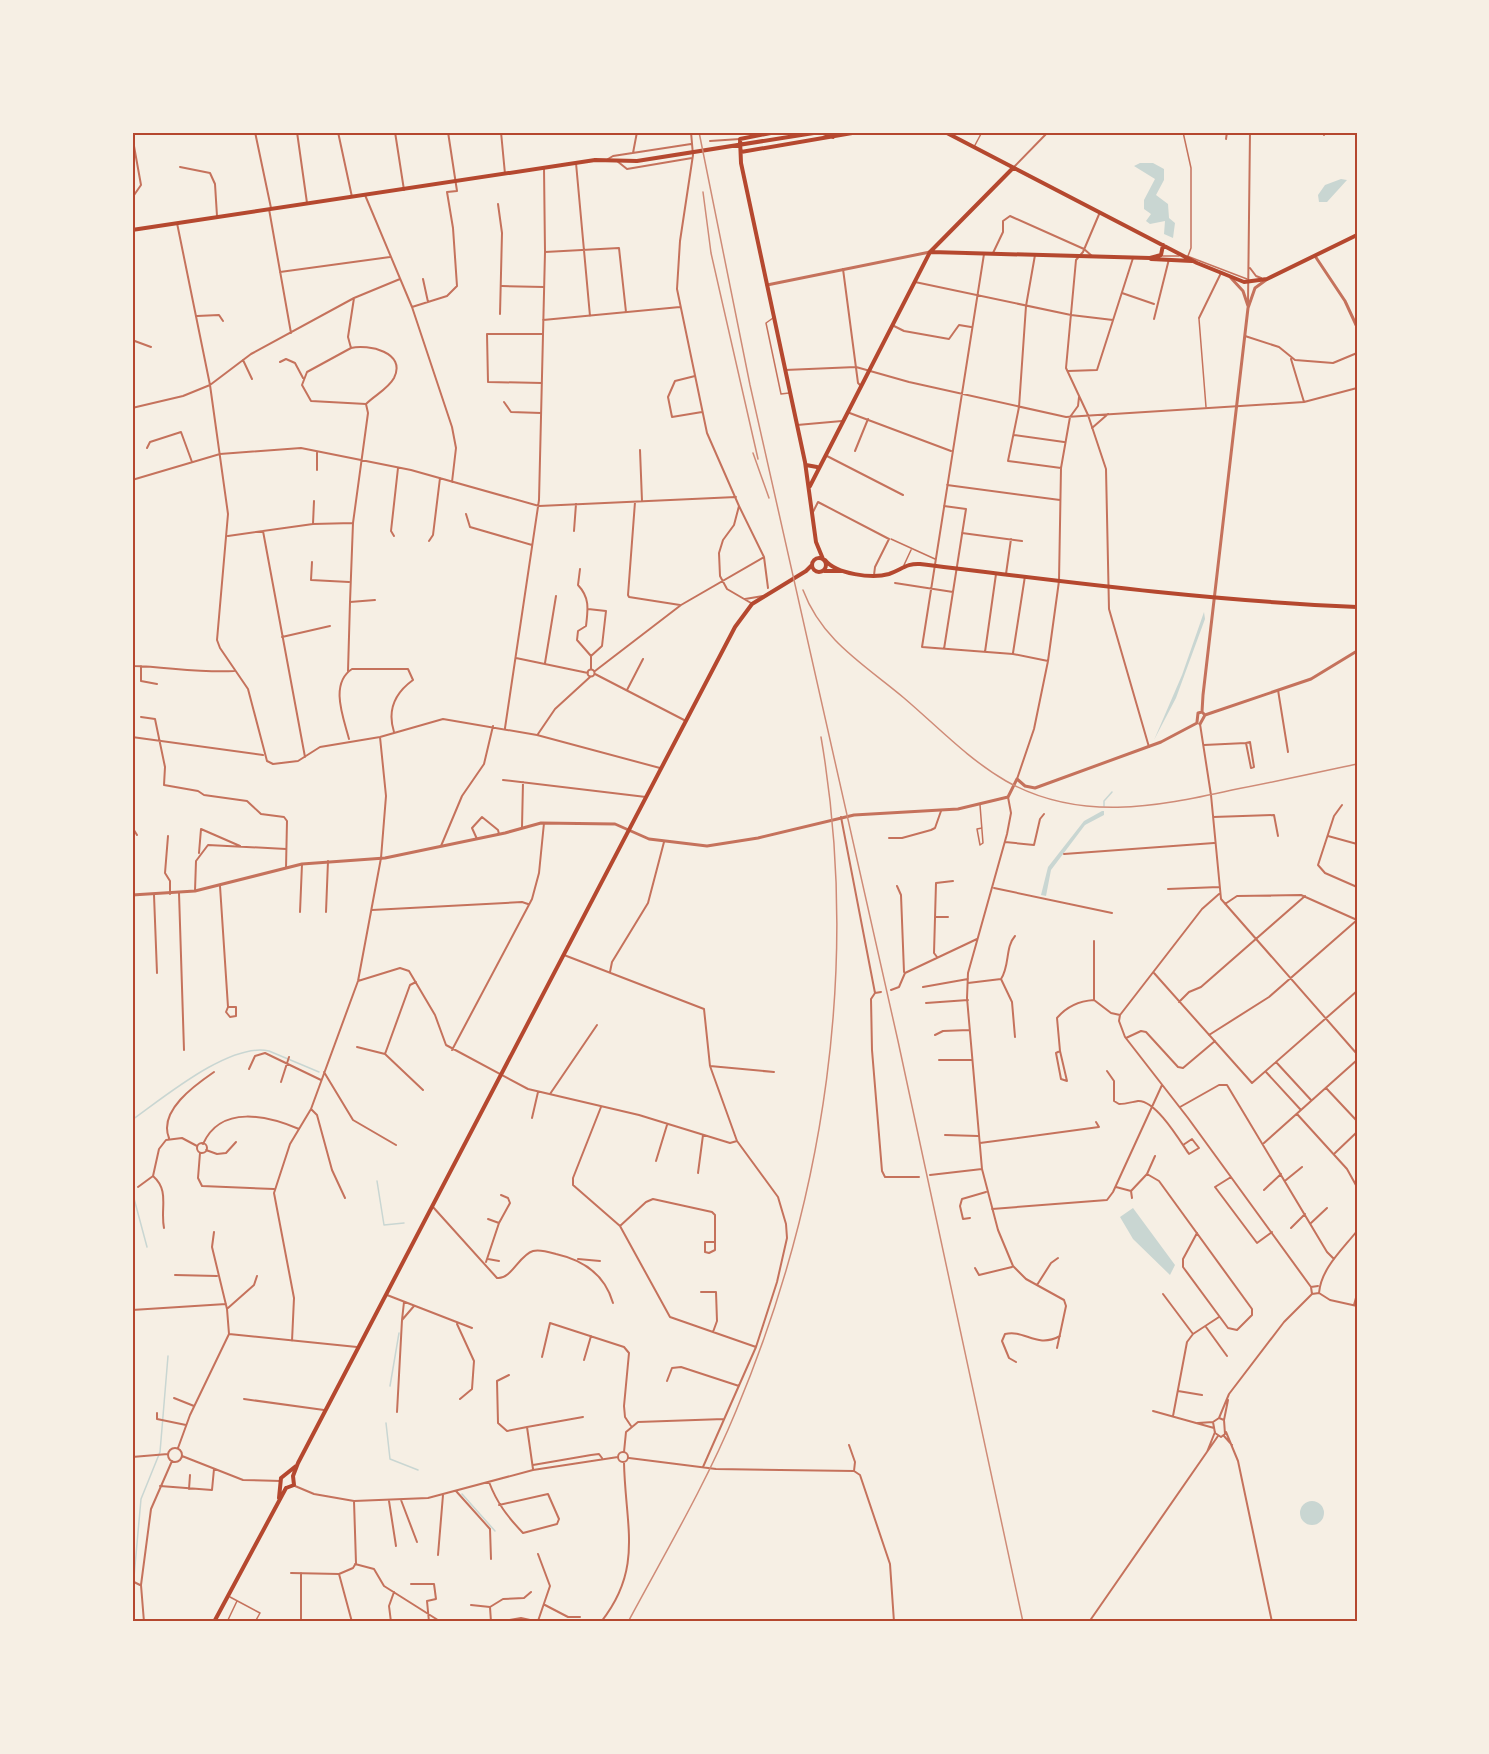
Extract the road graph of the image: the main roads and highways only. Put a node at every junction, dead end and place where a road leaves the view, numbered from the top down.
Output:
1 (776, 132) edge
2 (820, 132) edge
3 (858, 132) edge
4 (945, 132) edge
5 (764, 133) edge
6 (833, 137) junction
7 (740, 145) junction
8 (1013, 168) junction
9 (132, 230) edge
10 (1357, 235) edge
11 (1163, 244) junction
12 (930, 252) junction
13 (1132, 258) junction
14 (1197, 262) junction
15 (821, 462) junction
16 (806, 465) junction
17 (817, 467) junction
18 (807, 475) junction
19 (809, 490) junction
20 (816, 542) junction
21 (824, 559) junction
22 (812, 563) junction
23 (814, 570) junction
24 (824, 570) junction
25 (806, 571) junction
26 (846, 571) junction
27 (1357, 607) edge
28 (298, 1463) junction
29 (288, 1474) junction
30 (293, 1476) junction
31 (284, 1487) junction
32 (214, 1622) edge

1 - 5 main road
2 - 6 main road
2 - 9 main road
3 - 6 main road
4 - 8 main road
5 - 7 main road
6 - 7 main road
7 - 16 main road
8 - 11 main road
8 - 12 main road
10 - 14 main road
11 - 13 main road
11 - 14 main road
12 - 13 main road
12 - 15 main road
13 - 14 main road
15 - 17 main road
15 - 19 main road
16 - 17 main road
16 - 18 main road
17 - 18 main road
18 - 19 main road
19 - 20 main road
20 - 21 main road
20 - 22 main road
21 - 22 main road
21 - 24 main road
21 - 26 main road
22 - 23 main road
22 - 25 main road
23 - 24 main road
23 - 25 main road
24 - 26 main road
25 - 28 main road
26 - 27 main road
28 - 29 main road
28 - 30 main road
29 - 30 main road
29 - 31 main road
30 - 31 main road
31 - 32 main road

